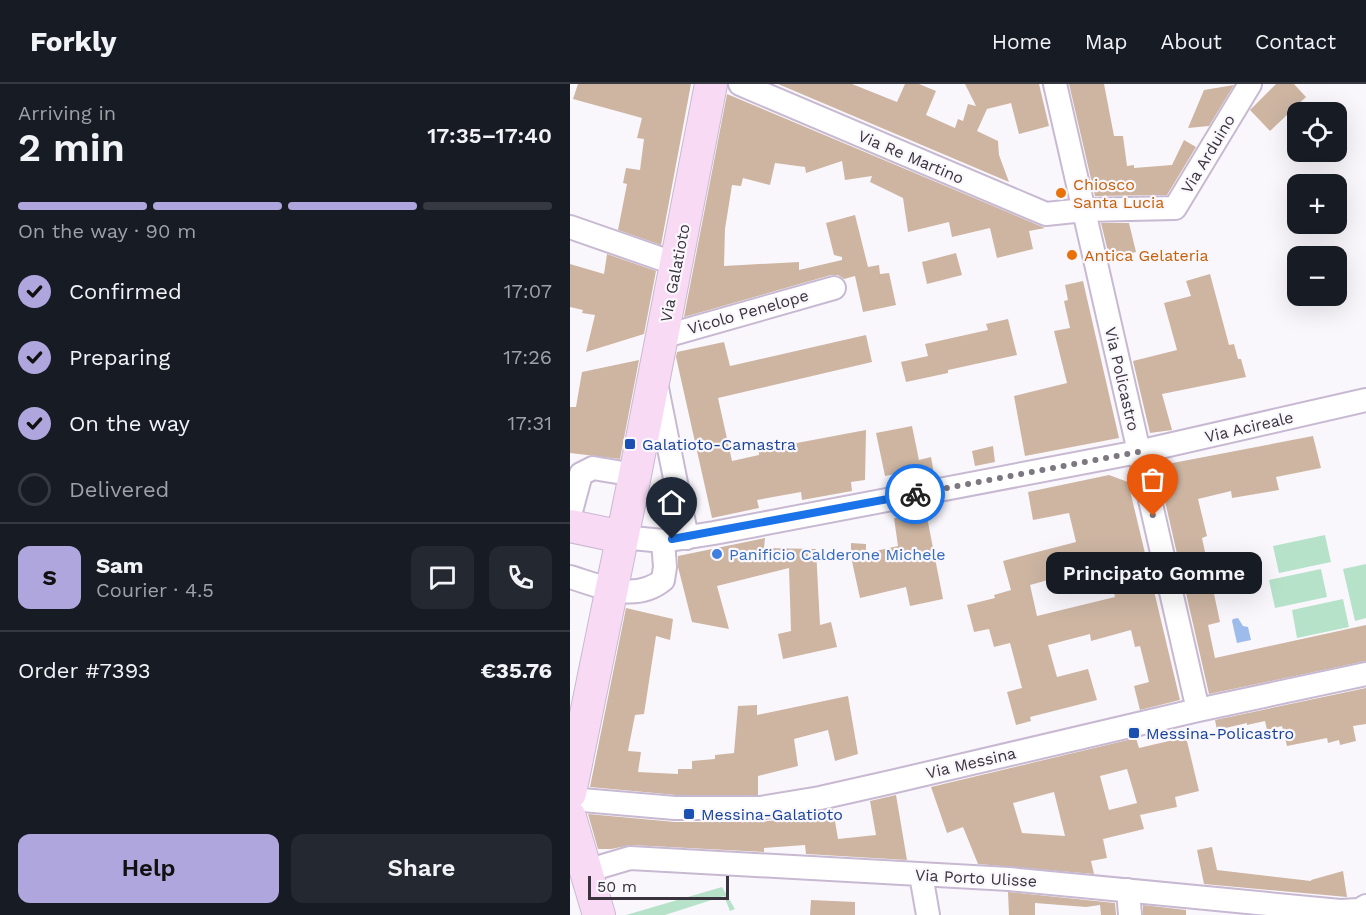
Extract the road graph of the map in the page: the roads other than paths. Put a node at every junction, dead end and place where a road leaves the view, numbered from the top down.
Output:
1 (711, 84) edge
2 (740, 84) edge
3 (1055, 84) edge
4 (1250, 84) edge
5 (1084, 210) junction
6 (570, 227) edge
7 (676, 264) junction
8 (834, 288) dead end
9 (662, 337) junction
10 (654, 375) junction
11 (1366, 400) edge
12 (1138, 452) junction
13 (636, 468) junction
14 (570, 515) edge
15 (570, 526) edge
16 (622, 537) junction
17 (674, 539) junction
18 (570, 577) edge
19 (609, 597) junction
20 (1366, 674) edge
21 (1198, 710) junction
22 (570, 793) edge
23 (570, 799) edge
24 (570, 817) edge
25 (586, 871) junction
26 (921, 875) junction
27 (1128, 890) junction
28 (1366, 906) edge
29 (599, 915) edge
30 (928, 915) edge
31 (1130, 915) edge

1 - 7 main road, Via Galatioto
2 - 5 street, Via Re Martino
3 - 5 street, Via Policastro
4 - 5 street, Via Arduino
5 - 12 street, Via Policastro
6 - 7 street
7 - 9 main road, Via Galatioto
8 - 9 street, Vicolo Penelope
9 - 10 main road, Via Galatioto
10 - 13 main road, Via Galatioto
10 - 17 street
11 - 12 street, Via Acireale
12 - 17 street, Via Acireale
12 - 21 street, Via Policastro
13 - 14 street
13 - 16 main road, Via Galatioto
15 - 16 main road
16 - 17 street, Via Acireale
16 - 19 main road, Via Galatioto
17 - 19 street
18 - 19 street
19 - 22 main road
20 - 21 street, Via Messina
21 - 23 street, Via Messina
24 - 25 main road
25 - 26 street, Via Porto Ulisse
25 - 29 main road
26 - 27 street, Via Porto Ulisse
26 - 30 street
27 - 28 street, Via Porto Ulisse
27 - 31 street

